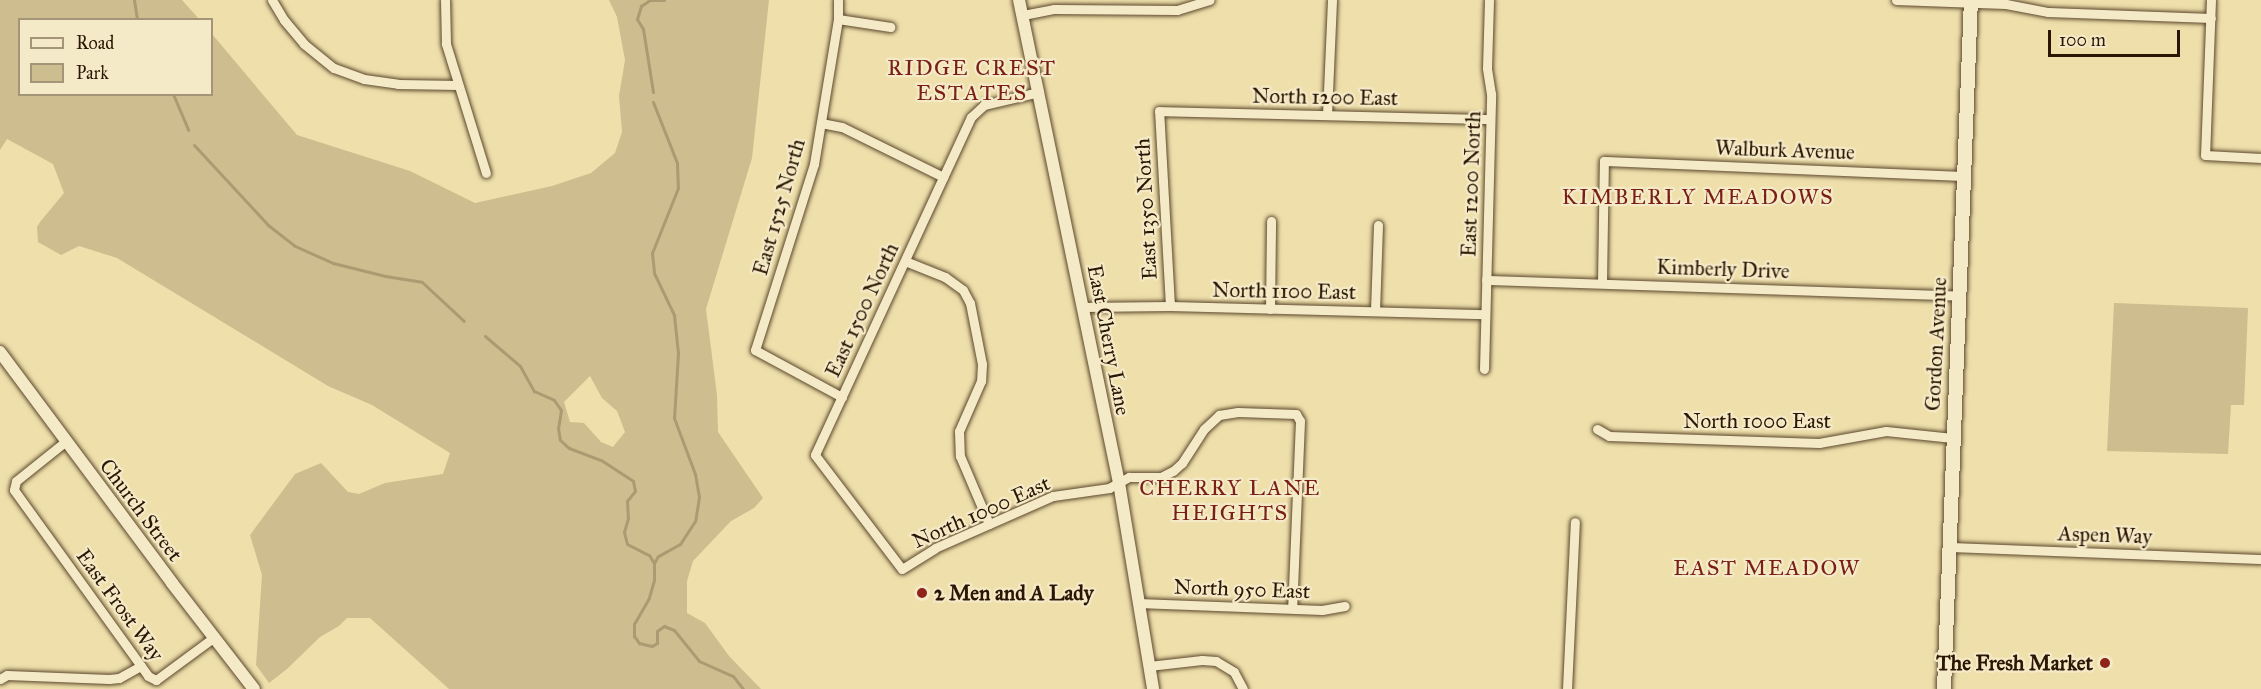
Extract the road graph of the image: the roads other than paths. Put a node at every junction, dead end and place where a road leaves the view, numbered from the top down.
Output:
1 (272, 0) edge
2 (445, 0) edge
3 (838, 0) edge
4 (1019, 0) edge
5 (1210, 0) edge
6 (1332, 0) edge
7 (1489, 0) edge
8 (1896, 0) edge
9 (2211, 0) edge
10 (1971, 2) edge
11 (1114, 5) edge
12 (1023, 15) junction
13 (2211, 18) junction
14 (838, 19) junction
15 (890, 27) dead end
16 (458, 85) junction
17 (1039, 92) junction
18 (1159, 111) joint
19 (1327, 115) junction
20 (1490, 119) junction
21 (821, 123) junction
22 (2261, 158) edge
23 (486, 173) dead end
24 (1964, 176) junction
25 (943, 177) junction
26 (1271, 221) dead end
27 (1378, 225) dead end
28 (905, 261) junction
29 (1486, 280) junction
30 (1602, 283) junction
31 (1959, 296) junction
32 (1170, 306) junction
33 (1083, 307) junction
34 (1270, 309) junction
35 (1375, 310) junction
36 (1485, 314) junction
37 (0, 352) edge
38 (1484, 369) dead end
39 (842, 397) junction
40 (1598, 429) dead end
41 (1953, 438) junction
42 (66, 441) junction
43 (1119, 483) junction
44 (1575, 522) dead end
45 (989, 525) junction
46 (1948, 547) junction
47 (2261, 559) edge
48 (902, 569) joint
49 (1138, 603) junction
50 (1345, 606) dead end
51 (1292, 608) junction
52 (213, 638) junction
53 (141, 666) junction
54 (1149, 666) junction
55 (0, 679) edge
56 (254, 689) edge
57 (1153, 689) edge
58 (1243, 689) edge
59 (1567, 689) edge
60 (1944, 689) edge

1 - 16 street
2 - 16 street
3 - 14 street, East 1525 North
4 - 12 street, East Cherry Lane
5 - 11 street
6 - 19 street
7 - 20 street, East 1200 North
8 - 10 street
9 - 13 street
10 - 13 street
10 - 24 main road, Gordon Avenue
11 - 12 street
12 - 17 street, East Cherry Lane
13 - 22 street
14 - 15 street
14 - 21 street, East 1525 North
16 - 23 street
17 - 25 street, East 1500 North
17 - 33 street, East Cherry Lane
18 - 19 street, North 1200 East
18 - 32 street, East 1350 North
19 - 20 street, North 1200 East
20 - 29 street, East 1200 North
21 - 25 street
21 - 39 street, East 1525 North
24 - 30 street, Walburk Avenue
24 - 31 main road, Gordon Avenue
25 - 28 street, East 1500 North
26 - 34 street
27 - 35 street
28 - 39 street, East 1500 North
28 - 45 street
29 - 30 street, Kimberly Drive
29 - 36 street, East 1200 North
30 - 31 street, Kimberly Drive
31 - 41 main road, Gordon Avenue
32 - 33 street, North 1100 East
32 - 34 street, North 1100 East
33 - 43 street, East Cherry Lane
34 - 35 street, North 1100 East
35 - 36 street, North 1100 East
36 - 38 street, East 1200 North
37 - 42 street, Church Street
39 - 48 street, East 1500 North
40 - 41 street, North 1000 East
41 - 46 main road, Gordon Avenue
42 - 52 street, Church Street
42 - 53 street, East Frost Way
43 - 45 street, North 1000 East
43 - 49 street, East Cherry Lane
43 - 51 street, North 1000 East
44 - 59 street
45 - 48 street, North 1000 East
46 - 47 street, Aspen Way
46 - 60 main road, Gordon Avenue
49 - 51 street, North 950 East
49 - 54 street, East Cherry Lane
50 - 51 street, North 950 East
52 - 53 street, East Frost Way
52 - 56 street, Church Street
53 - 55 street
54 - 57 street, East Cherry Lane
54 - 58 street

